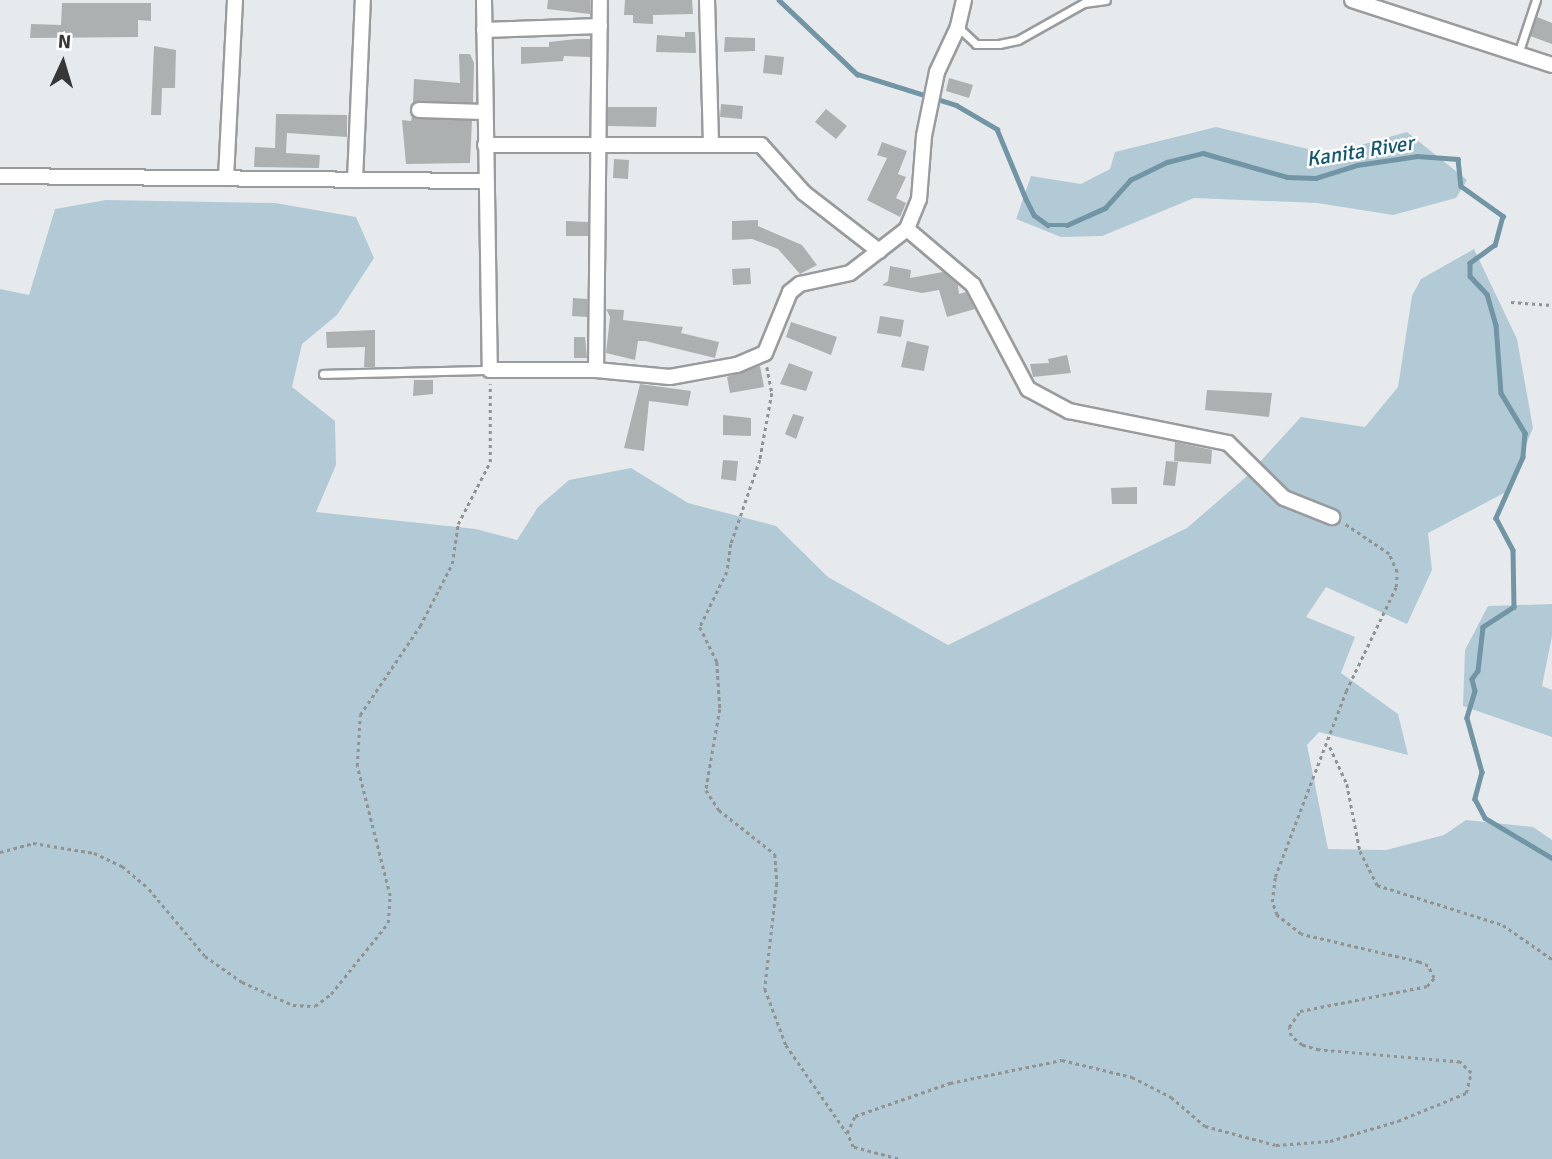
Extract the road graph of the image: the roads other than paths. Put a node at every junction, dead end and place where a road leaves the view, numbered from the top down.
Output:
1 (235, 0) edge
2 (363, 0) edge
3 (484, 0) edge
4 (600, 0) edge
5 (706, 0) edge
6 (964, 0) edge
7 (1106, 0) edge
8 (1352, 0) edge
9 (1536, 0) edge
10 (600, 26) junction
11 (958, 27) junction
12 (484, 30) junction
13 (1517, 54) junction
14 (1552, 65) edge
15 (419, 110) dead end
16 (485, 112) junction
17 (601, 142) junction
18 (711, 142) junction
19 (485, 145) junction
20 (0, 176) edge
21 (226, 178) junction
22 (355, 180) junction
23 (486, 181) junction
24 (906, 229) junction
25 (879, 251) junction
26 (491, 370) junction
27 (596, 370) junction
28 (323, 374) dead end
29 (1332, 517) road end

1 - 21 street
2 - 22 street
3 - 12 street
4 - 10 street
5 - 18 street
6 - 11 street
7 - 11 lane
8 - 13 street
9 - 13 lane
10 - 12 street
10 - 17 street
11 - 24 street
12 - 16 street
13 - 14 street
15 - 16 street
16 - 19 street
17 - 18 street
17 - 19 street
17 - 27 street
18 - 25 street
19 - 23 street
20 - 21 street
21 - 22 street
22 - 23 street
23 - 26 street
24 - 25 street
24 - 29 street
25 - 27 street
26 - 27 street
26 - 28 lane

